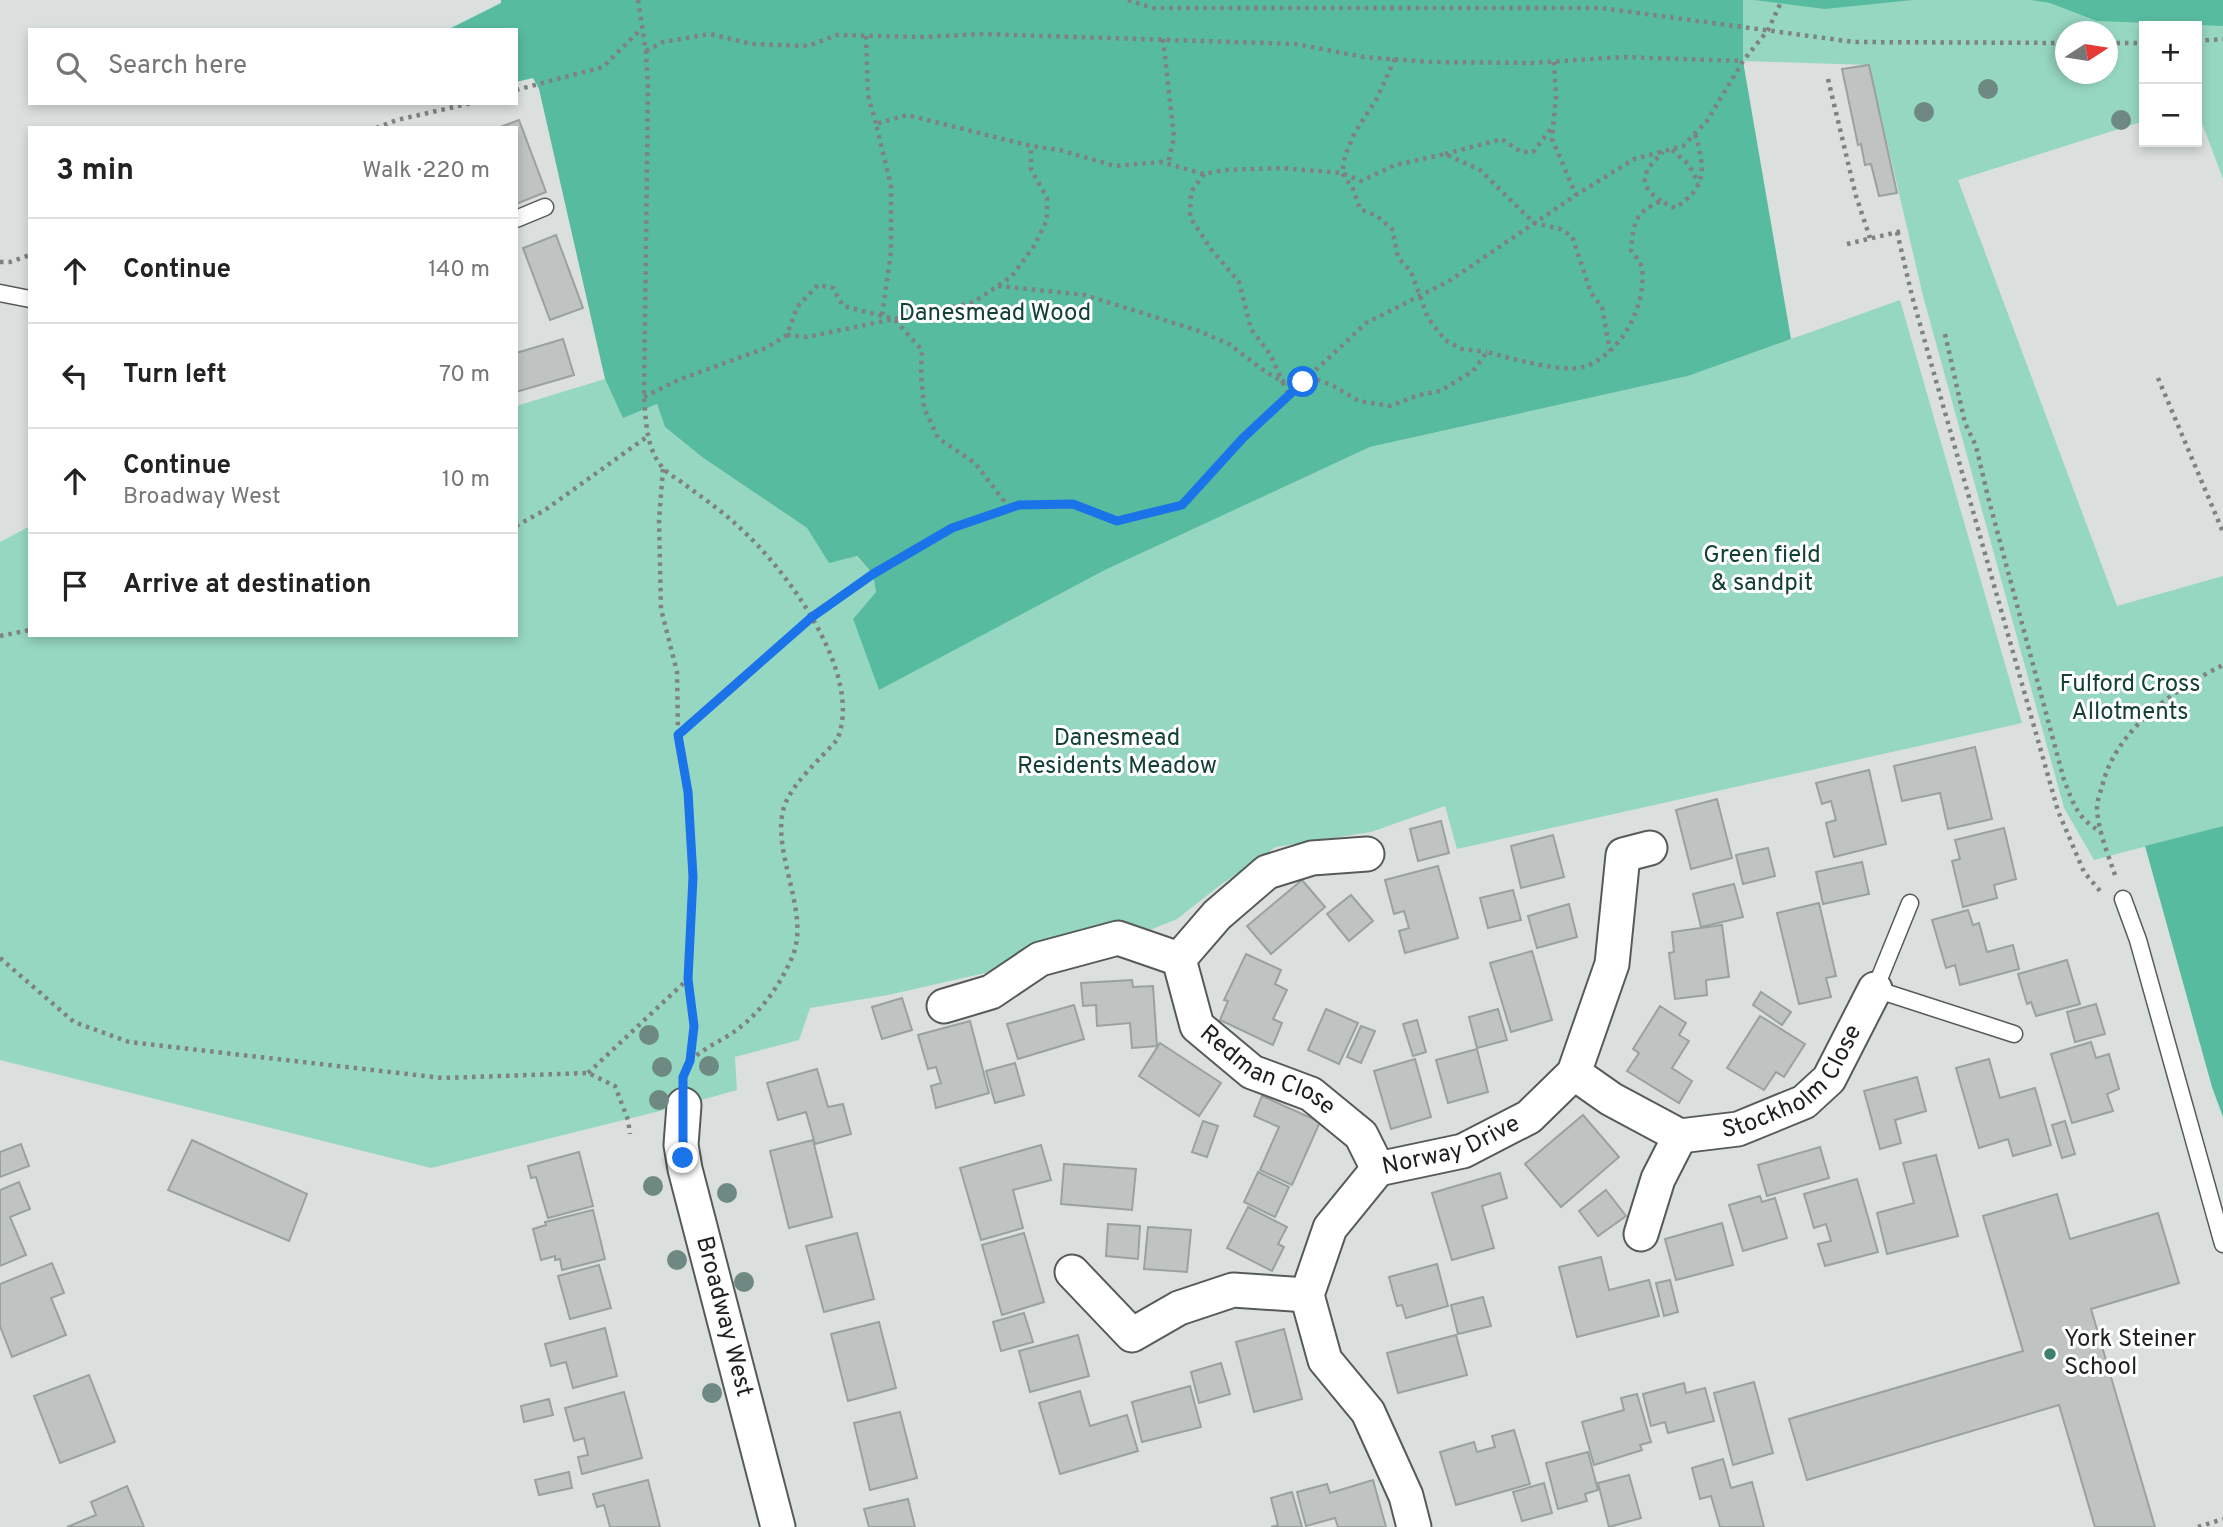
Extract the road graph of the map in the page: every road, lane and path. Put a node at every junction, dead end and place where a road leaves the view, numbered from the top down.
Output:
1 (638, 0) edge
2 (1128, 0) edge
3 (1782, 0) edge
4 (642, 29) junction
5 (1768, 30) junction
6 (866, 36) junction
7 (1163, 39) junction
8 (2223, 39) edge
9 (2202, 41) edge
10 (2055, 43) edge
11 (2118, 43) edge
12 (2139, 43) edge
13 (646, 52) junction
14 (1395, 60) junction
15 (1744, 61) junction
16 (1554, 62) junction
17 (1828, 79) dead end
18 (518, 89) edge
19 (463, 105) edge
20 (876, 124) junction
21 (1554, 125) junction
22 (381, 126) edge
23 (1695, 134) junction
24 (1031, 146) junction
25 (1671, 149) junction
26 (1664, 151) junction
27 (1445, 154) junction
28 (1168, 164) junction
29 (1342, 173) junction
30 (1204, 174) junction
31 (1699, 183) junction
32 (1576, 195) junction
33 (1661, 201) junction
34 (545, 207) dead end
35 (518, 218) edge
36 (1534, 223) junction
37 (1870, 238) junction
38 (1847, 244) dead end
39 (28, 256) edge
40 (0, 262) edge
41 (998, 286) junction
42 (0, 293) edge
43 (1420, 296) junction
44 (23, 297) edge
45 (881, 315) junction
46 (894, 319) junction
47 (1945, 334) dead end
48 (787, 335) junction
49 (1611, 351) junction
50 (1487, 352) junction
51 (1309, 377) junction
52 (2158, 378) dead end
53 (1282, 381) junction
54 (1303, 382) junction
55 (1289, 395) junction
56 (644, 397) junction
57 (648, 436) junction
58 (663, 468) junction
59 (1010, 509) junction
60 (518, 525) edge
61 (2223, 532) edge
62 (812, 617) junction
63 (28, 630) edge
64 (0, 636) edge
65 (2223, 666) edge
66 (678, 735) junction
67 (2101, 833) junction
68 (1650, 848) dead end
69 (1367, 854) dead end
70 (2123, 899) junction
71 (1910, 903) dead end
72 (0, 958) edge
73 (1179, 959) junction
74 (688, 979) junction
75 (1875, 989) junction
76 (944, 1006) dead end
77 (2014, 1034) dead end
78 (690, 1061) junction
79 (588, 1073) junction
80 (1574, 1073) junction
81 (684, 1105) joint
82 (630, 1134) dead end
83 (1680, 1136) junction
84 (1378, 1169) junction
85 (1642, 1234) dead end
86 (2223, 1244) edge
87 (1072, 1272) dead end
88 (1307, 1295) junction
89 (2223, 1520) edge
90 (778, 1527) edge
91 (1414, 1527) edge
92 (2198, 1527) edge

1 - 4 path
2 - 5 path
3 - 5 path
4 - 13 path
4 - 18 path
5 - 10 path
5 - 15 path
6 - 7 path
6 - 13 path
6 - 20 path
7 - 14 path
7 - 28 path
8 - 9 path
11 - 12 path
13 - 56 path
14 - 16 path
14 - 29 path
15 - 16 path
15 - 23 path
16 - 21 path
17 - 37 path
19 - 22 path
20 - 24 path
20 - 45 path
21 - 27 path
21 - 32 path
23 - 25 path
23 - 31 path
24 - 28 path
24 - 41 path
25 - 26 path
25 - 31 path
26 - 32 path
26 - 33 path
27 - 29 path
27 - 36 path
28 - 30 path
29 - 30 path
29 - 43 path
30 - 53 path
31 - 33 path
32 - 36 path
33 - 49 path
34 - 35 lane
36 - 43 path
36 - 49 path
37 - 38 path
37 - 70 path
39 - 40 path
41 - 46 path
41 - 53 path
42 - 44 lane
43 - 50 path
43 - 51 path
45 - 46 path
45 - 48 path
46 - 48 path
46 - 59 path
47 - 67 path
48 - 56 path
49 - 50 path
50 - 51 path
51 - 54 path
52 - 61 path
53 - 54 path
53 - 55 path
54 - 55 path
55 - 59 path
56 - 57 path
57 - 58 path
57 - 60 path
58 - 62 path
58 - 66 path
59 - 62 path
62 - 66 path
62 - 78 path
63 - 64 path
65 - 67 path
66 - 74 path
67 - 70 path
68 - 80 street, Norway Drive
69 - 73 street
70 - 86 lane
71 - 75 lane
72 - 79 path
73 - 76 street
73 - 84 street, Redman Close
74 - 78 path
74 - 79 path
75 - 77 lane
75 - 83 street, Stockholm Close
78 - 81 path
79 - 82 path
80 - 83 street, Stockholm Close
80 - 84 street, Norway Drive
81 - 90 street, Broadway West
83 - 85 street, Stockholm Close
84 - 88 street, Norway Drive
87 - 88 street
88 - 91 street
89 - 92 path

